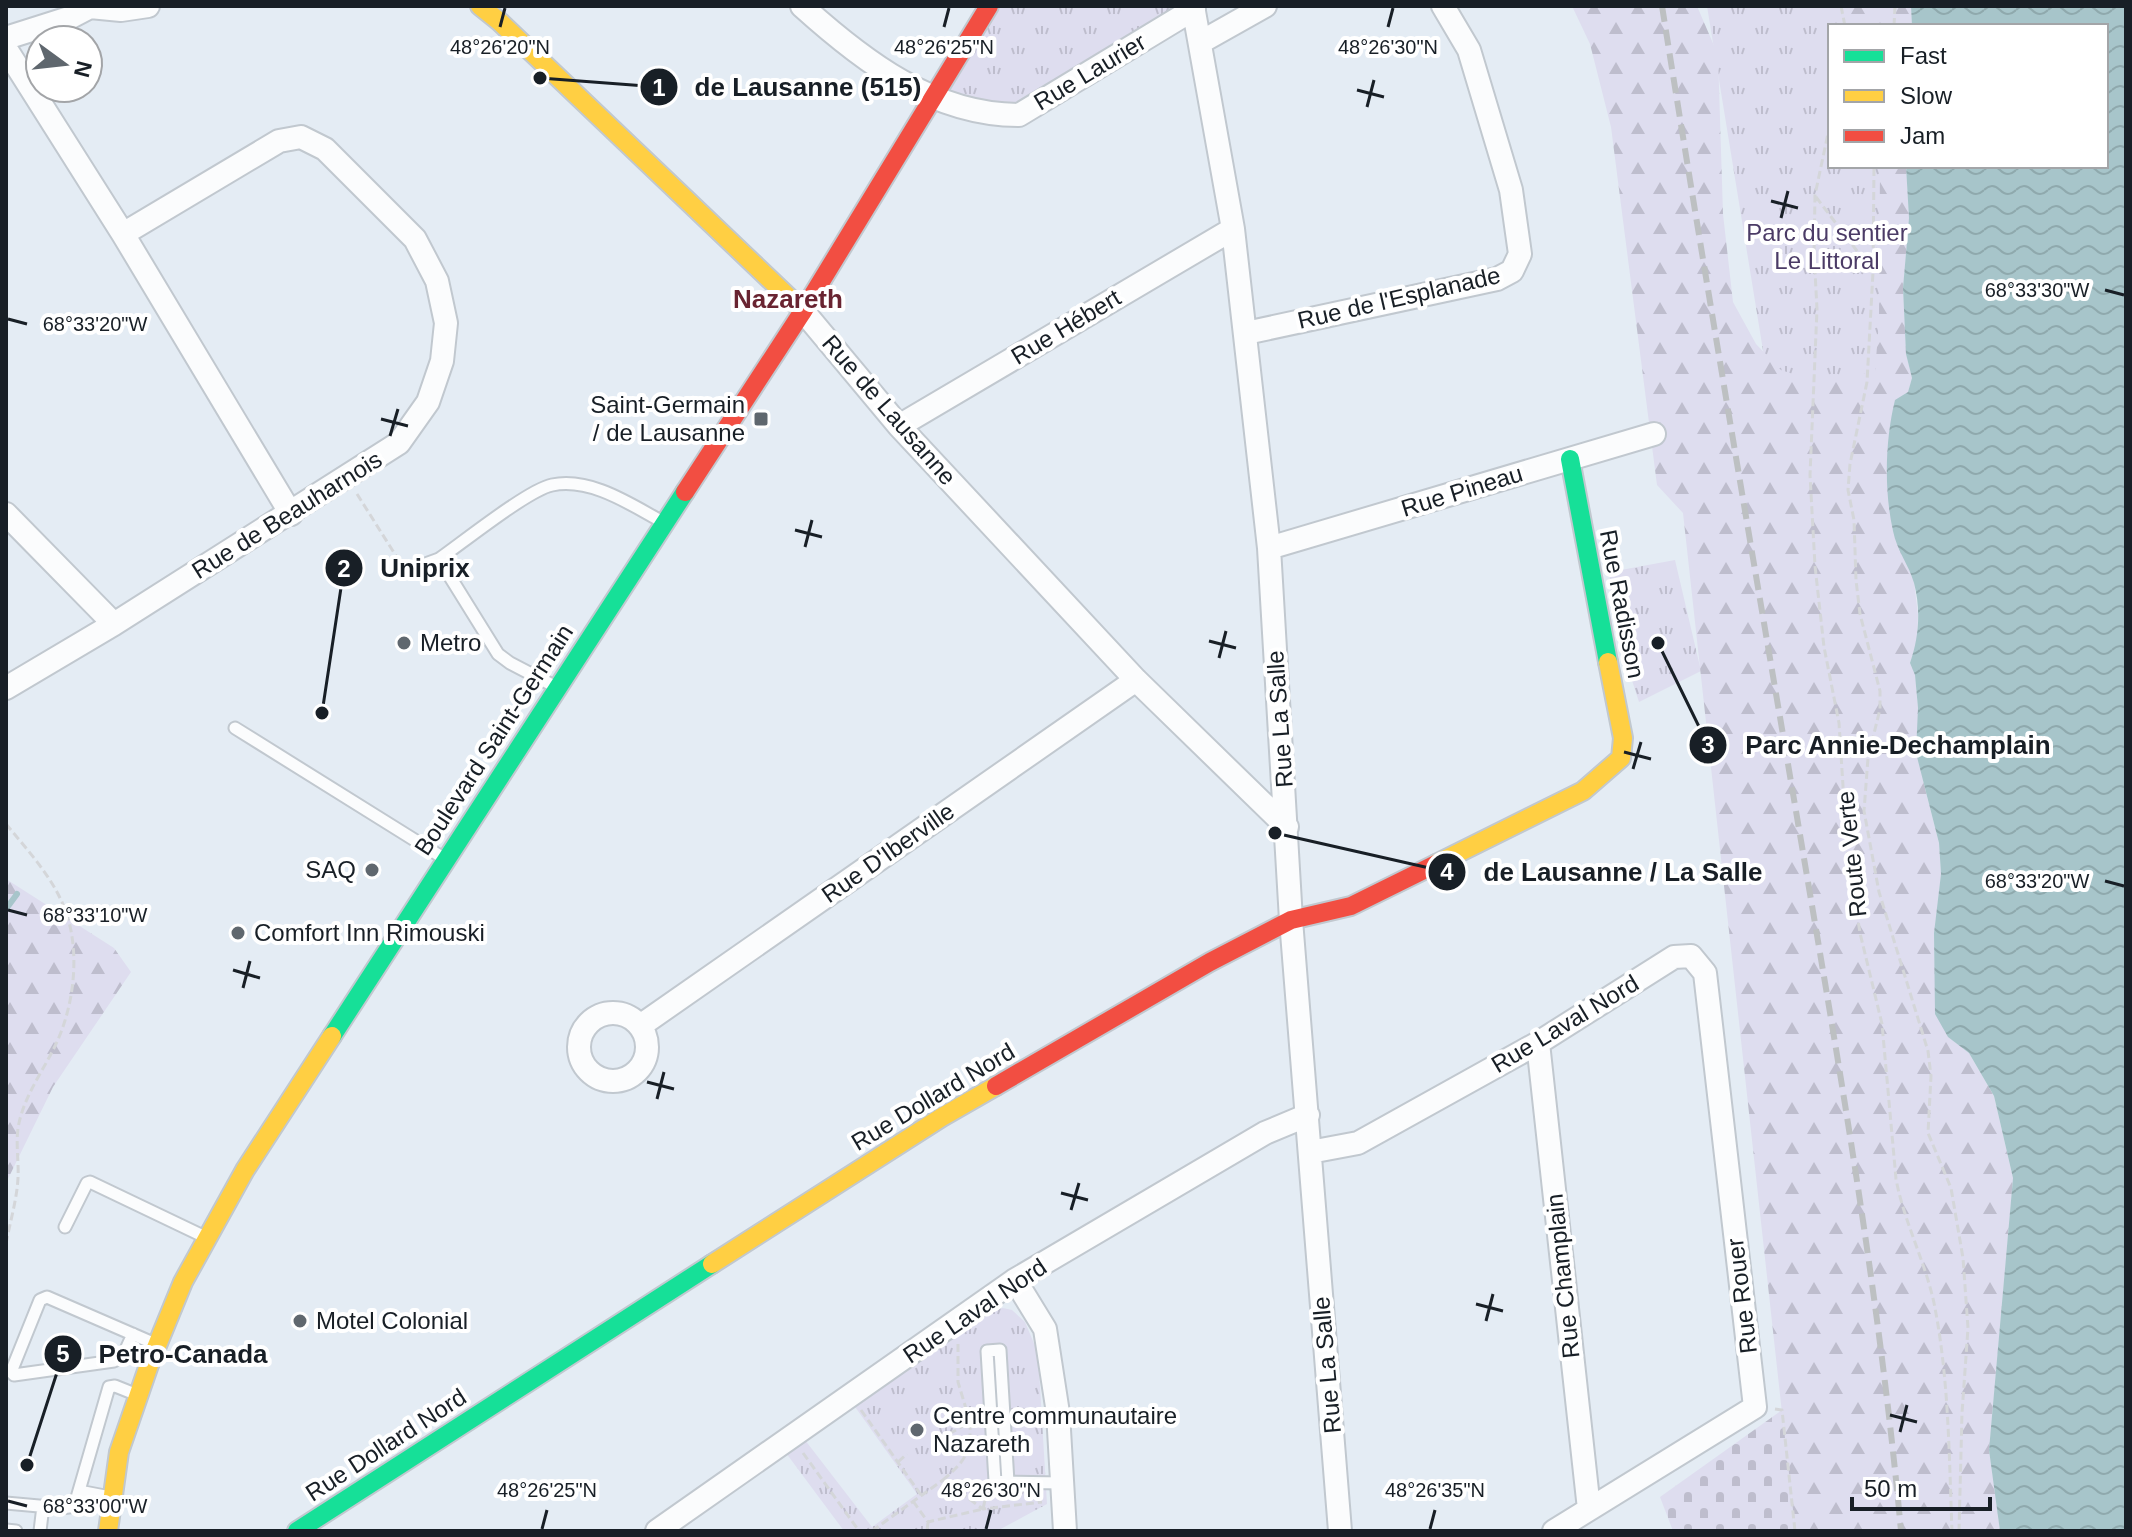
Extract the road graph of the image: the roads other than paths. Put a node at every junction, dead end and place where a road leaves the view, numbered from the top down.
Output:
1 (90, 6) edge
2 (148, 6) edge
3 (480, 6) edge
4 (802, 6) edge
5 (989, 6) edge
6 (1265, 6) edge
7 (1443, 6) edge
8 (1194, 8) edge
9 (6, 38) edge
10 (1201, 42) junction
11 (6, 49) edge
12 (934, 99) junction
13 (1233, 229) junction
14 (123, 234) junction
15 (803, 311) junction
16 (1246, 333) junction
17 (899, 426) junction
18 (1654, 434) dead end
19 (1570, 459) junction
20 (6, 514) edge
21 (291, 514) junction
22 (665, 524) junction
23 (1269, 548) junction
24 (439, 559) junction
25 (409, 570) road end
26 (114, 624) junction
27 (1136, 680) junction
28 (6, 688) edge
29 (558, 688) junction
30 (235, 728) dead end
31 (1621, 758) joint
32 (1287, 827) junction
33 (445, 859) junction
34 (1291, 920) junction
35 (1691, 956) joint
36 (640, 1026) dead end
37 (1538, 1043) junction
38 (1308, 1115) junction
39 (1310, 1152) junction
40 (65, 1227) dead end
41 (207, 1238) junction
42 (1015, 1280) junction
43 (133, 1334) junction
44 (158, 1345) junction
45 (139, 1396) junction
46 (92, 1443) junction
47 (119, 1452) junction
48 (1008, 1482) junction
49 (79, 1491) junction
50 (1062, 1492) junction
51 (113, 1498) junction
52 (6, 1503) edge
53 (43, 1506) junction
54 (1589, 1509) junction
55 (6, 1530) edge
56 (16, 1531) edge
57 (40, 1531) edge
58 (108, 1531) edge
59 (297, 1531) edge
60 (657, 1531) edge
61 (1065, 1531) edge
62 (1340, 1531) edge
63 (1554, 1531) edge

1 - 2 street
1 - 9 street
3 - 15 street, Rue de Lausanne
4 - 12 street, Rue Laurier
5 - 12 street, Boulevard Saint-Germain
6 - 10 street
7 - 16 street, Rue de l'Esplanade
8 - 10 street, Rue La Salle
8 - 12 street, Rue Laurier
10 - 13 street, Rue La Salle
11 - 14 street
12 - 15 street, Boulevard Saint-Germain
13 - 16 street, Rue La Salle
13 - 17 street, Rue Hébert
14 - 21 street
14 - 21 street, Rue de Beauharnois
15 - 17 street, Rue de Lausanne
15 - 22 street, Boulevard Saint-Germain
16 - 23 street, Rue La Salle
17 - 27 street, Rue de Lausanne
18 - 19 street, Rue Pineau
19 - 23 street, Rue Pineau
19 - 31 street, Rue Radisson
20 - 26 street
21 - 26 street, Rue de Beauharnois
22 - 24 lane
22 - 29 street, Boulevard Saint-Germain
23 - 32 street, Rue La Salle
24 - 25 lane
24 - 29 lane
26 - 28 street, Rue de Beauharnois
27 - 32 street, Rue de Lausanne
27 - 36 street, Rue D'Iberville
29 - 33 street, Boulevard Saint-Germain
30 - 33 lane
31 - 34 street, Rue Dollard Nord
32 - 34 street, Rue La Salle
33 - 41 street, Boulevard Saint-Germain
34 - 38 street, Rue La Salle
34 - 59 street, Rue Dollard Nord
35 - 37 street, Rue Laval Nord
35 - 54 street, Rue Rouer
37 - 39 street, Rue Laval Nord
37 - 54 street, Rue Champlain
38 - 39 street, Rue La Salle
38 - 42 street, Rue Laval Nord
39 - 62 street, Rue La Salle
40 - 41 lane
41 - 44 street, Boulevard Saint-Germain
42 - 50 street
42 - 60 street, Rue Laval Nord
43 - 43 lane
43 - 44 lane
44 - 45 street, Boulevard Saint-Germain
45 - 46 lane
45 - 47 street, Boulevard Saint-Germain
46 - 47 lane
46 - 49 lane
47 - 51 street, Boulevard Saint-Germain
48 - 48 lane
48 - 50 lane
49 - 51 lane
49 - 53 lane
50 - 61 street
51 - 58 street, Boulevard Saint-Germain
52 - 53 lane
53 - 57 lane
54 - 63 street
55 - 56 lane

